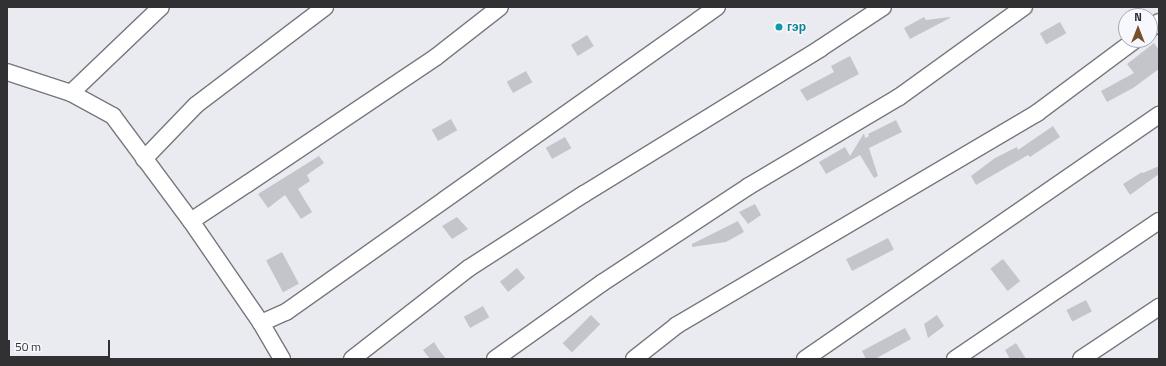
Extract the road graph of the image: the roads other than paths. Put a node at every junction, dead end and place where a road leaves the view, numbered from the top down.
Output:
1 (161, 7) edge
2 (325, 7) edge
3 (500, 7) edge
4 (717, 7) edge
5 (883, 7) edge
6 (1024, 7) edge
7 (1124, 48) edge
8 (7, 72) edge
9 (71, 92) junction
10 (1159, 115) edge
11 (144, 159) junction
12 (190, 221) junction
13 (1159, 221) edge
14 (1159, 307) edge
15 (261, 323) junction
16 (282, 359) edge
17 (352, 359) edge
18 (495, 359) edge
19 (634, 359) edge
20 (805, 359) edge
21 (955, 359) edge
22 (1081, 359) edge

1 - 9 street
2 - 11 street
3 - 12 street
4 - 15 street
5 - 17 street
6 - 18 street
7 - 19 street
8 - 9 street
9 - 11 street
10 - 20 street
11 - 12 street
12 - 15 street
13 - 21 street
14 - 22 street
15 - 16 street

